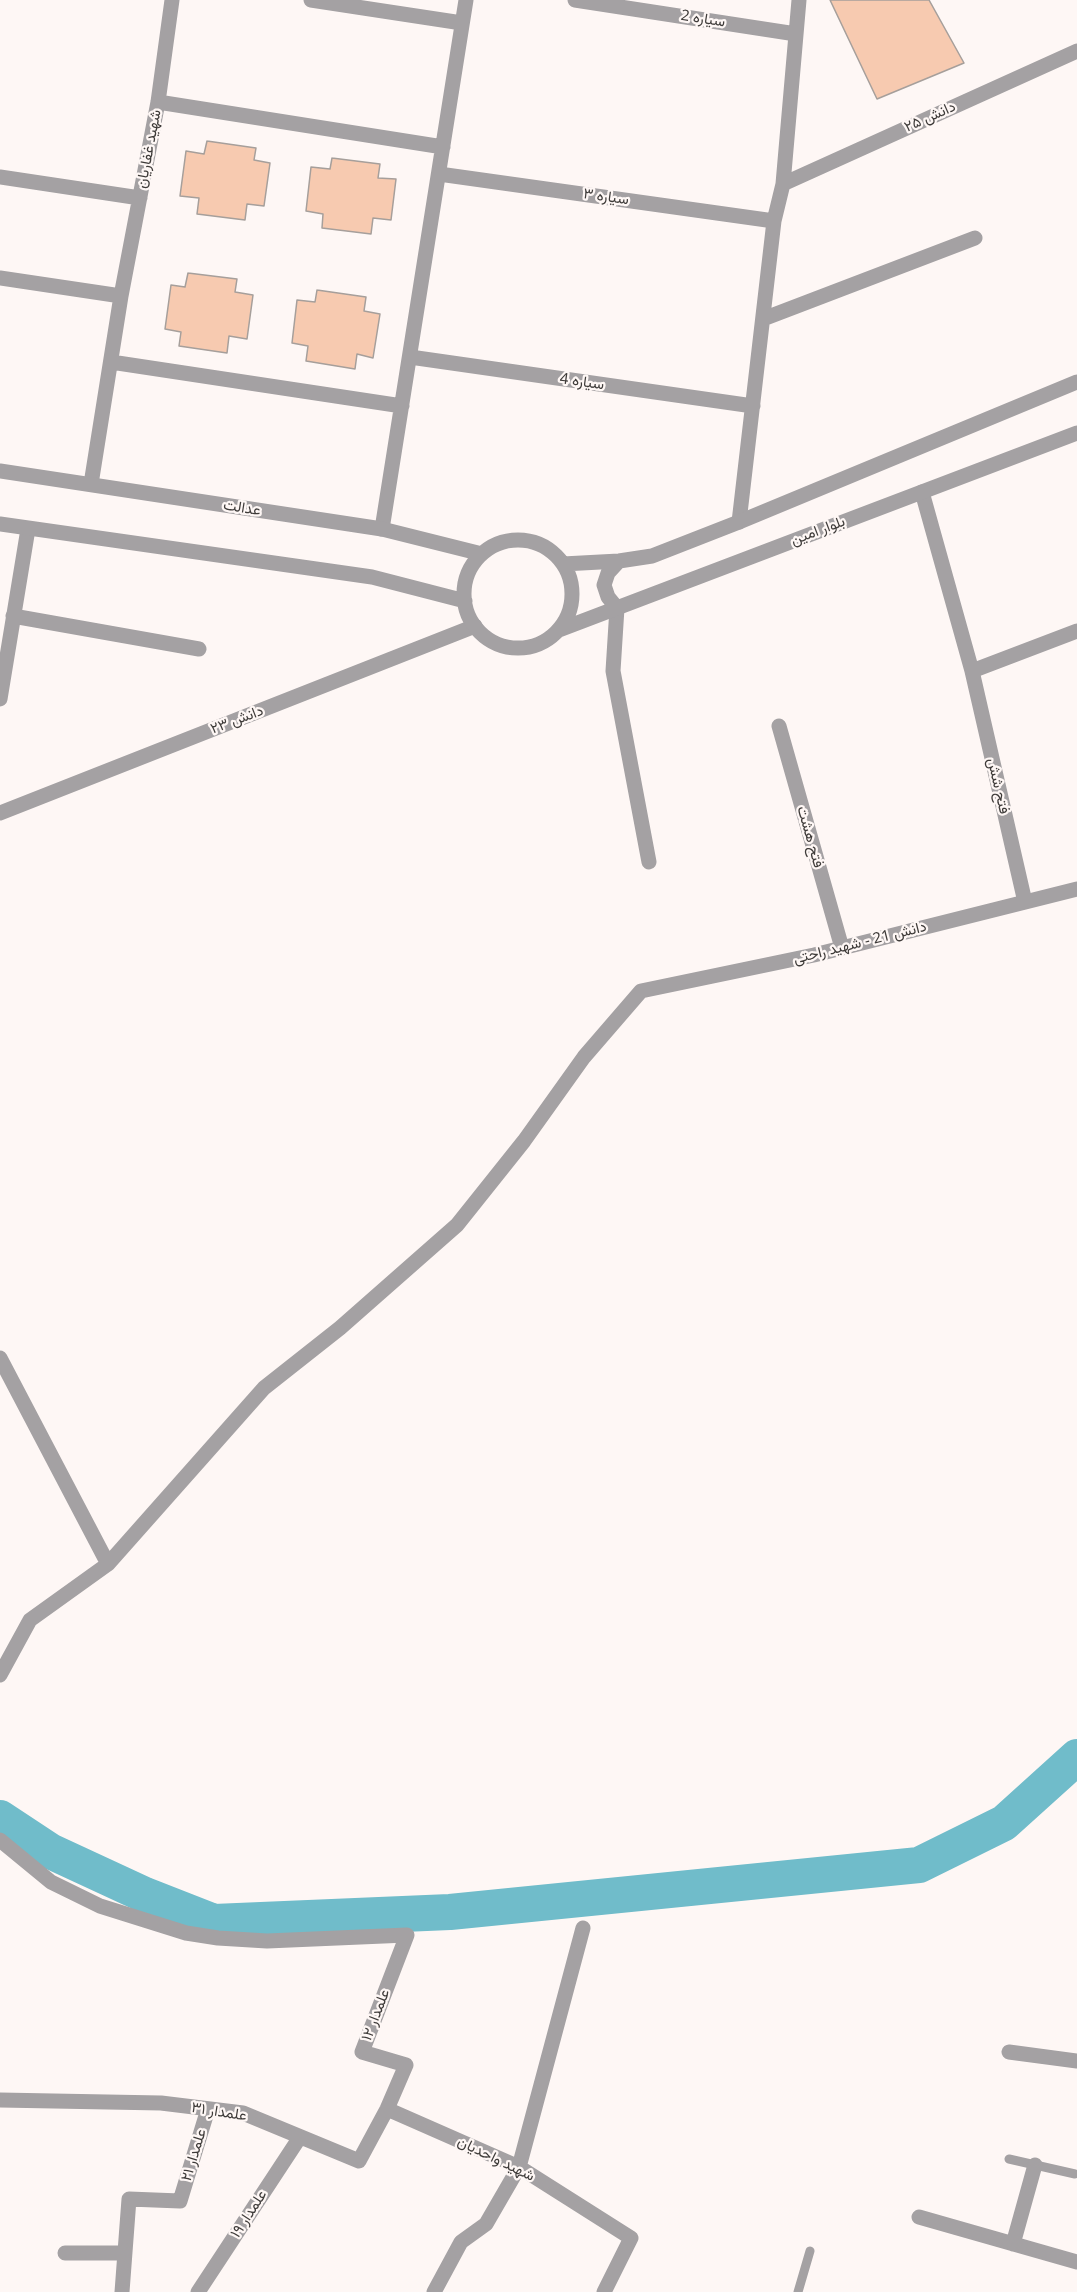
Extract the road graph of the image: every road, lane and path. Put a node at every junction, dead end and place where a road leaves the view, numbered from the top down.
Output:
1 (172, 0) edge
2 (311, 0) edge
3 (466, 0) edge
4 (575, 0) edge
5 (799, 0) edge
6 (462, 23) junction
7 (796, 34) junction
8 (1077, 51) edge
9 (158, 102) junction
10 (443, 147) junction
11 (438, 174) junction
12 (0, 177) edge
13 (783, 184) junction
14 (140, 198) junction
15 (774, 221) junction
16 (975, 238) dead end
17 (0, 278) edge
18 (121, 296) junction
19 (763, 319) junction
20 (410, 357) junction
21 (111, 362) junction
22 (1077, 382) edge
23 (402, 406) junction
24 (753, 406) junction
25 (1077, 433) edge
26 (0, 471) edge
27 (91, 484) junction
28 (922, 492) junction
29 (739, 522) junction
30 (0, 524) edge
31 (28, 529) junction
32 (382, 529) junction
33 (482, 554) junction
34 (619, 561) junction
35 (562, 564) junction
36 (465, 601) junction
37 (617, 608) junction
38 (14, 616) junction
39 (475, 626) junction
40 (559, 630) junction
41 (1077, 631) edge
42 (199, 649) dead end
43 (972, 671) junction
44 (2, 675) edge
45 (0, 699) edge
46 (778, 726) dead end
47 (0, 813) edge
48 (649, 862) dead end
49 (1077, 889) edge
50 (1025, 902) junction
51 (842, 948) junction
52 (0, 1358) edge
53 (108, 1564) junction
54 (0, 1675) edge
55 (0, 1840) edge
56 (583, 1928) dead end
57 (1009, 2052) dead end
58 (1077, 2061) edge
59 (406, 2065) joint
60 (0, 2100) edge
61 (208, 2109) junction
62 (387, 2109) junction
63 (300, 2137) junction
64 (1009, 2159) dead end
65 (1035, 2165) junction
66 (519, 2167) junction
67 (1075, 2174) dead end
68 (920, 2217) dead end
69 (1013, 2244) junction
70 (810, 2251) dead end
71 (64, 2253) dead end
72 (125, 2253) junction
73 (1077, 2262) edge
74 (122, 2292) edge
75 (198, 2292) edge
76 (434, 2292) edge
77 (604, 2292) edge
78 (798, 2292) edge

1 - 9 street, شهید غفاریان
2 - 6 street
3 - 6 street
4 - 7 street, سیاره 2
5 - 7 street
6 - 10 street
7 - 13 street
8 - 13 street, دانش ۲۵
9 - 10 street
9 - 14 street, شهید غفاریان
10 - 11 street
11 - 15 street, سیاره ۳
11 - 20 street
12 - 14 street
13 - 15 street
14 - 18 street, شهید غفاریان
15 - 19 street
16 - 19 street
17 - 18 street
18 - 21 street, شهید غفاریان
19 - 24 street
20 - 23 street
20 - 24 street, سیاره 4
21 - 23 street
21 - 27 street, شهید غفاریان
22 - 29 street
23 - 32 street
24 - 29 street
25 - 28 street, بلوار امین
26 - 27 street, عدالت
27 - 32 street, عدالت
28 - 37 street, بلوار امین
28 - 43 street, فتح شش
29 - 34 street
30 - 31 street
31 - 36 street
31 - 38 street
32 - 33 street, عدالت
33 - 35 street
33 - 36 street
34 - 35 street
34 - 37 street
35 - 40 street
36 - 39 street
37 - 40 street, بلوار امین
37 - 48 street
38 - 42 street
38 - 44 street
39 - 40 street
39 - 47 street, دانش ۲۳
41 - 43 street
43 - 50 street, فتح شش
44 - 45 street
46 - 51 street, فتح هشت
49 - 50 street, دانش 21 - شهید راحتی
50 - 51 street, دانش 21 - شهید راحتی
51 - 53 street, دانش 21 - شهید راحتی
52 - 53 street
53 - 54 street
55 - 59 street, علمدار ۱۲
56 - 66 street
57 - 58 street
59 - 62 street, علمدار ۳۱
60 - 61 street, علمدار ۳۱
61 - 63 street, علمدار ۳۱
61 - 72 street, علمدار ۲۱
62 - 63 street, علمدار ۳۱
62 - 66 street, شهید واحدیان
63 - 75 street, علمدار ۱۹
64 - 65 lane
65 - 67 lane
65 - 69 street
66 - 76 street
66 - 77 street, شهید واحدیان
68 - 69 street
69 - 73 street
70 - 78 lane
71 - 72 street
72 - 74 street

